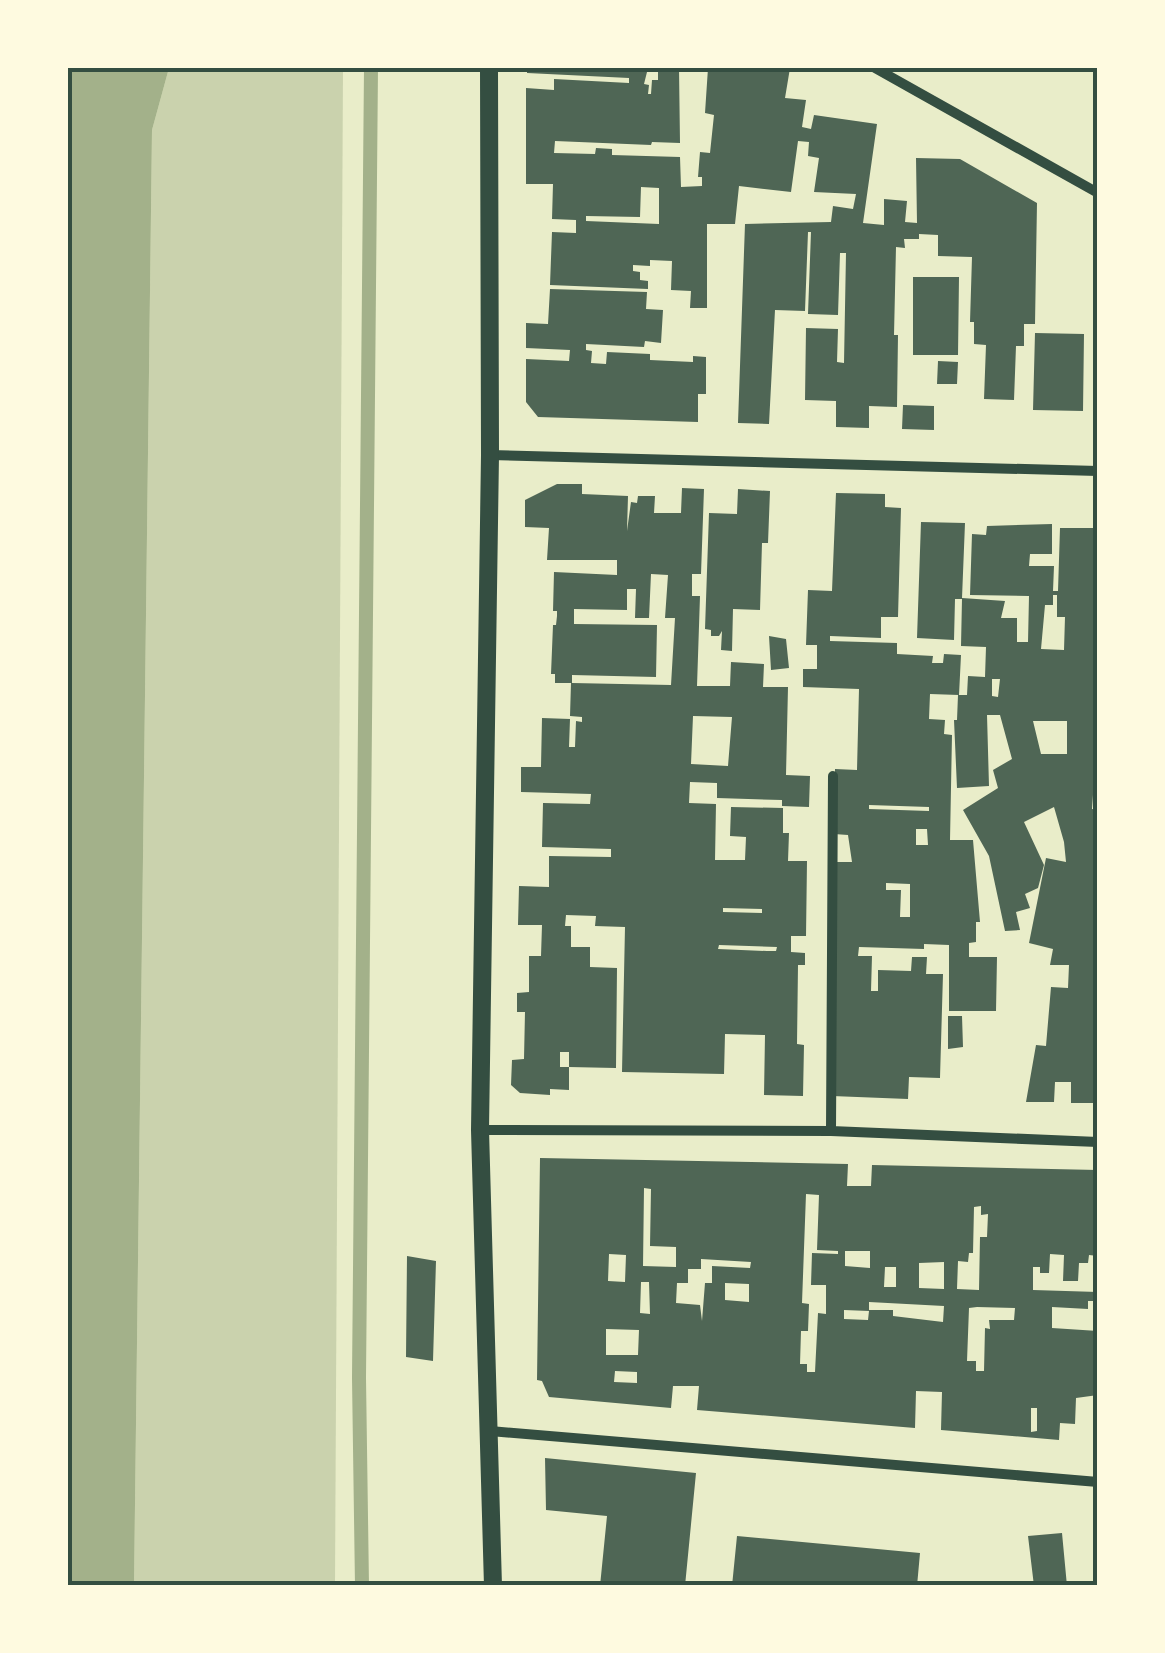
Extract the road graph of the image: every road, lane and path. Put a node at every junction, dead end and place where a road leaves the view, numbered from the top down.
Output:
1 (489, 68) edge
2 (875, 68) edge
3 (1098, 194) edge
4 (490, 456) junction
5 (1098, 471) edge
6 (834, 776) dead end
7 (480, 1130) junction
8 (831, 1131) junction
9 (1098, 1142) edge
10 (490, 1431) junction
11 (1098, 1482) edge
12 (493, 1586) edge

1 - 4 street
2 - 3 street
4 - 5 street
4 - 7 street
6 - 8 street
7 - 8 street
7 - 10 street
8 - 9 street
10 - 11 street
10 - 12 street

